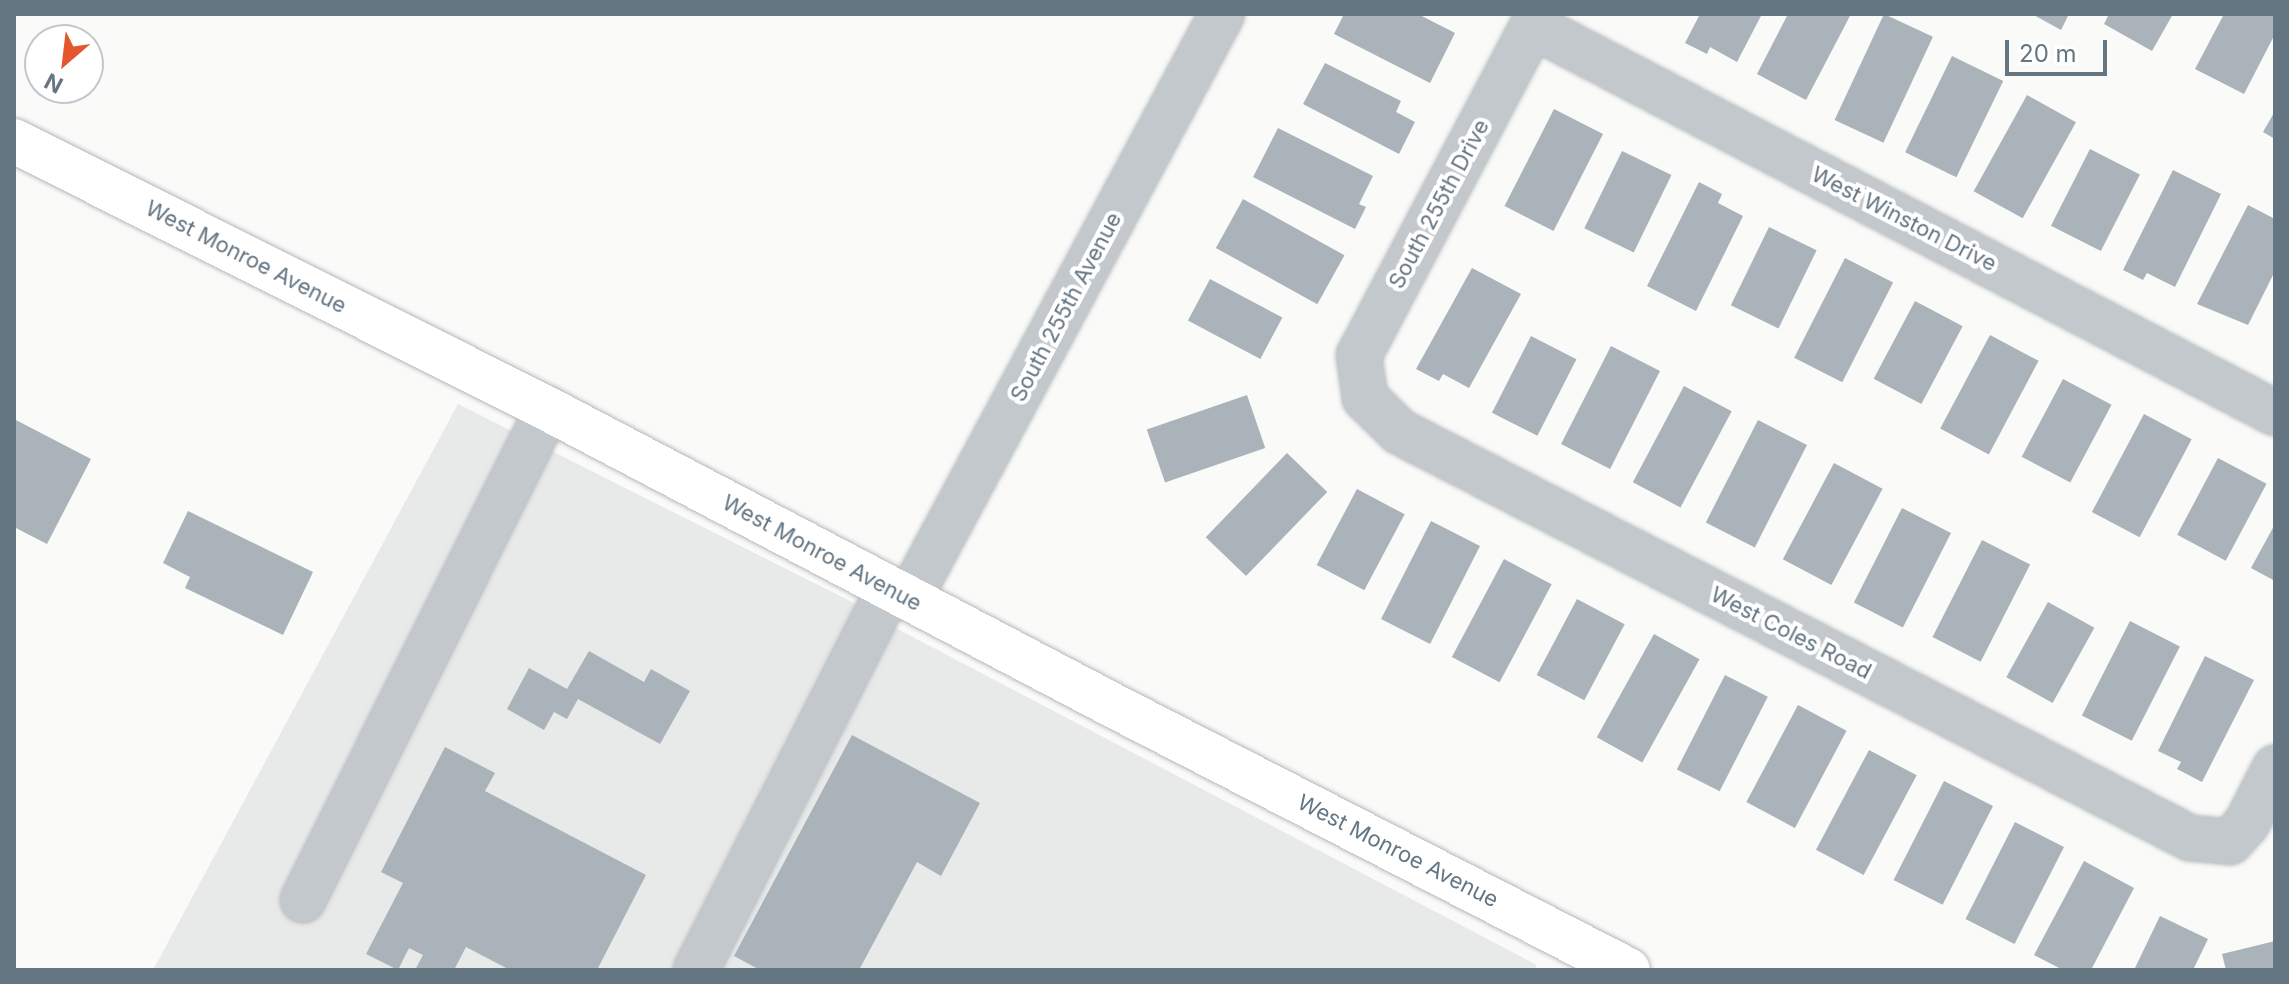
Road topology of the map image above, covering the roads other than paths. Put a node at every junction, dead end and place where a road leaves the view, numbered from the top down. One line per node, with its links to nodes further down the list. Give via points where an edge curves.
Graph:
1 (1222, 14): 7 (street, South 255th Avenue)
2 (1536, 20): 4 (street, South 255th Drive, via 1359,355); 6 (street, West Winston Drive)
3 (14, 141): 5 (main road, West Monroe Avenue)
4 (1365, 398): 8 (street, West Coles Road, via 1400,432 2190,838 2230,842 2247,823)
5 (548, 409): 7 (main road, West Monroe Avenue); 9 (street)
6 (2275, 413)
7 (900, 594): 10 (street, South 255th Avenue); 11 (main road, West Monroe Avenue)
8 (2275, 768)
9 (303, 900)
10 (696, 970)
11 (1628, 970)

